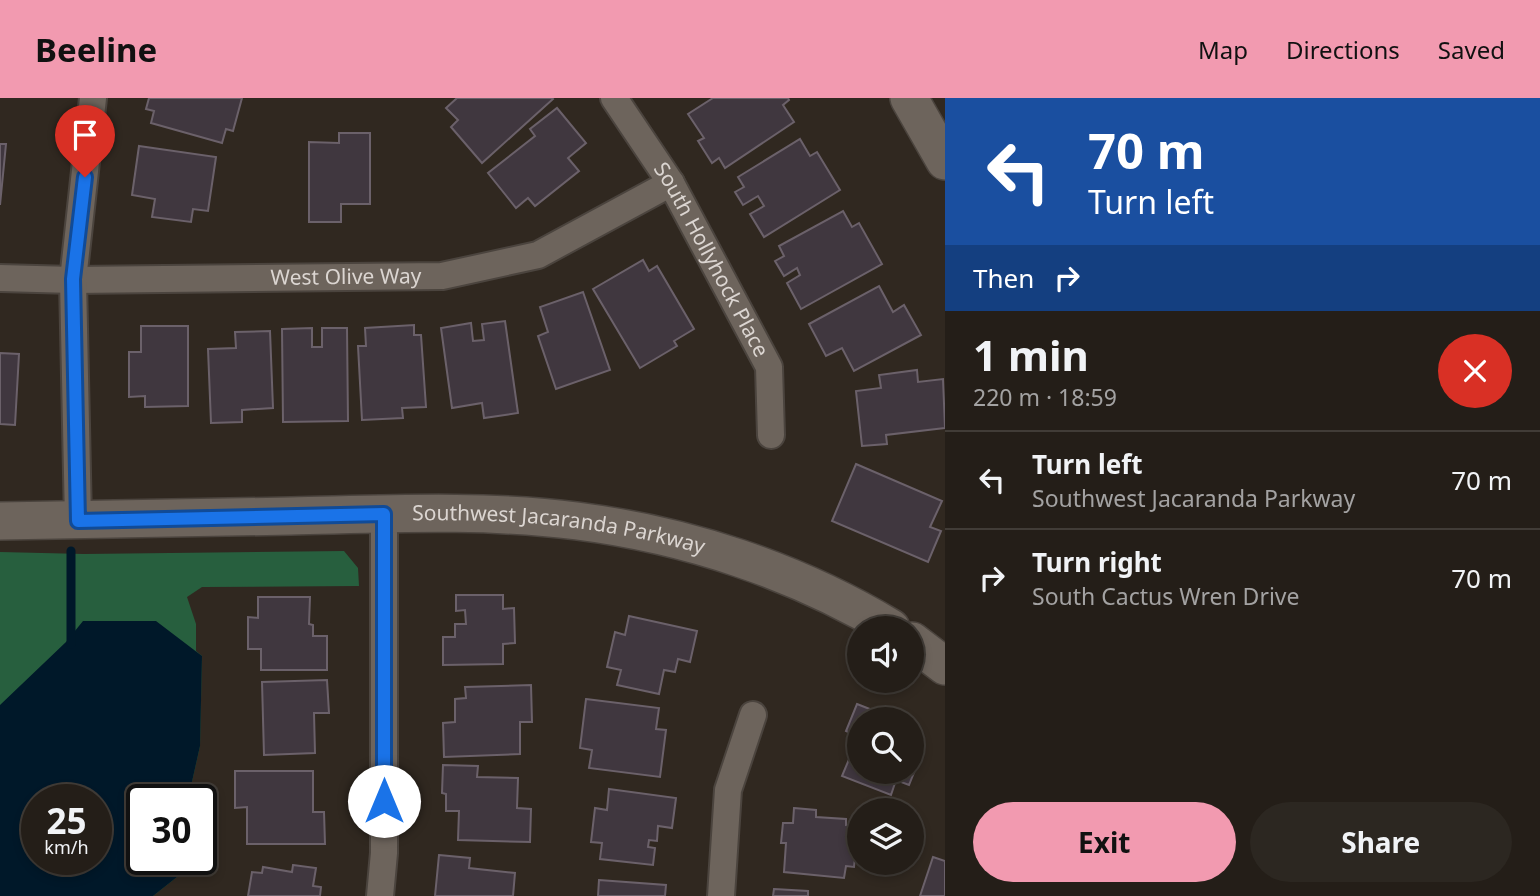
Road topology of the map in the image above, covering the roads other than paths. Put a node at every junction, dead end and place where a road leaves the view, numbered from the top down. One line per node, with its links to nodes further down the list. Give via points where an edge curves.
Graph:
1 (93, 98): 7 (street)
2 (614, 98): 5 (street, South Hollyhock Place)
3 (909, 98): 4 (street)
4 (945, 160)
5 (671, 183): 7 (street, West Olive Way, via 538,255 442,276); 8 (street, South Hollyhock Place, via 769,367)
6 (0, 278): 7 (street, West Olive Way)
7 (73, 279): 11 (street)
8 (771, 435)
9 (384, 514): 11 (street, Southwest Jacaranda Parkway); 12 (street, Southwest Jacaranda Parkway, via 517,517 635,530 755,564); 16 (street, via 384,853)
10 (0, 521): 11 (street, Southwest Jacaranda Parkway)
11 (78, 521)
12 (868, 616)
13 (924, 650): 14 (street)
14 (945, 666)
15 (753, 715): 17 (street, via 728,790)
16 (380, 896)
17 (721, 896)

